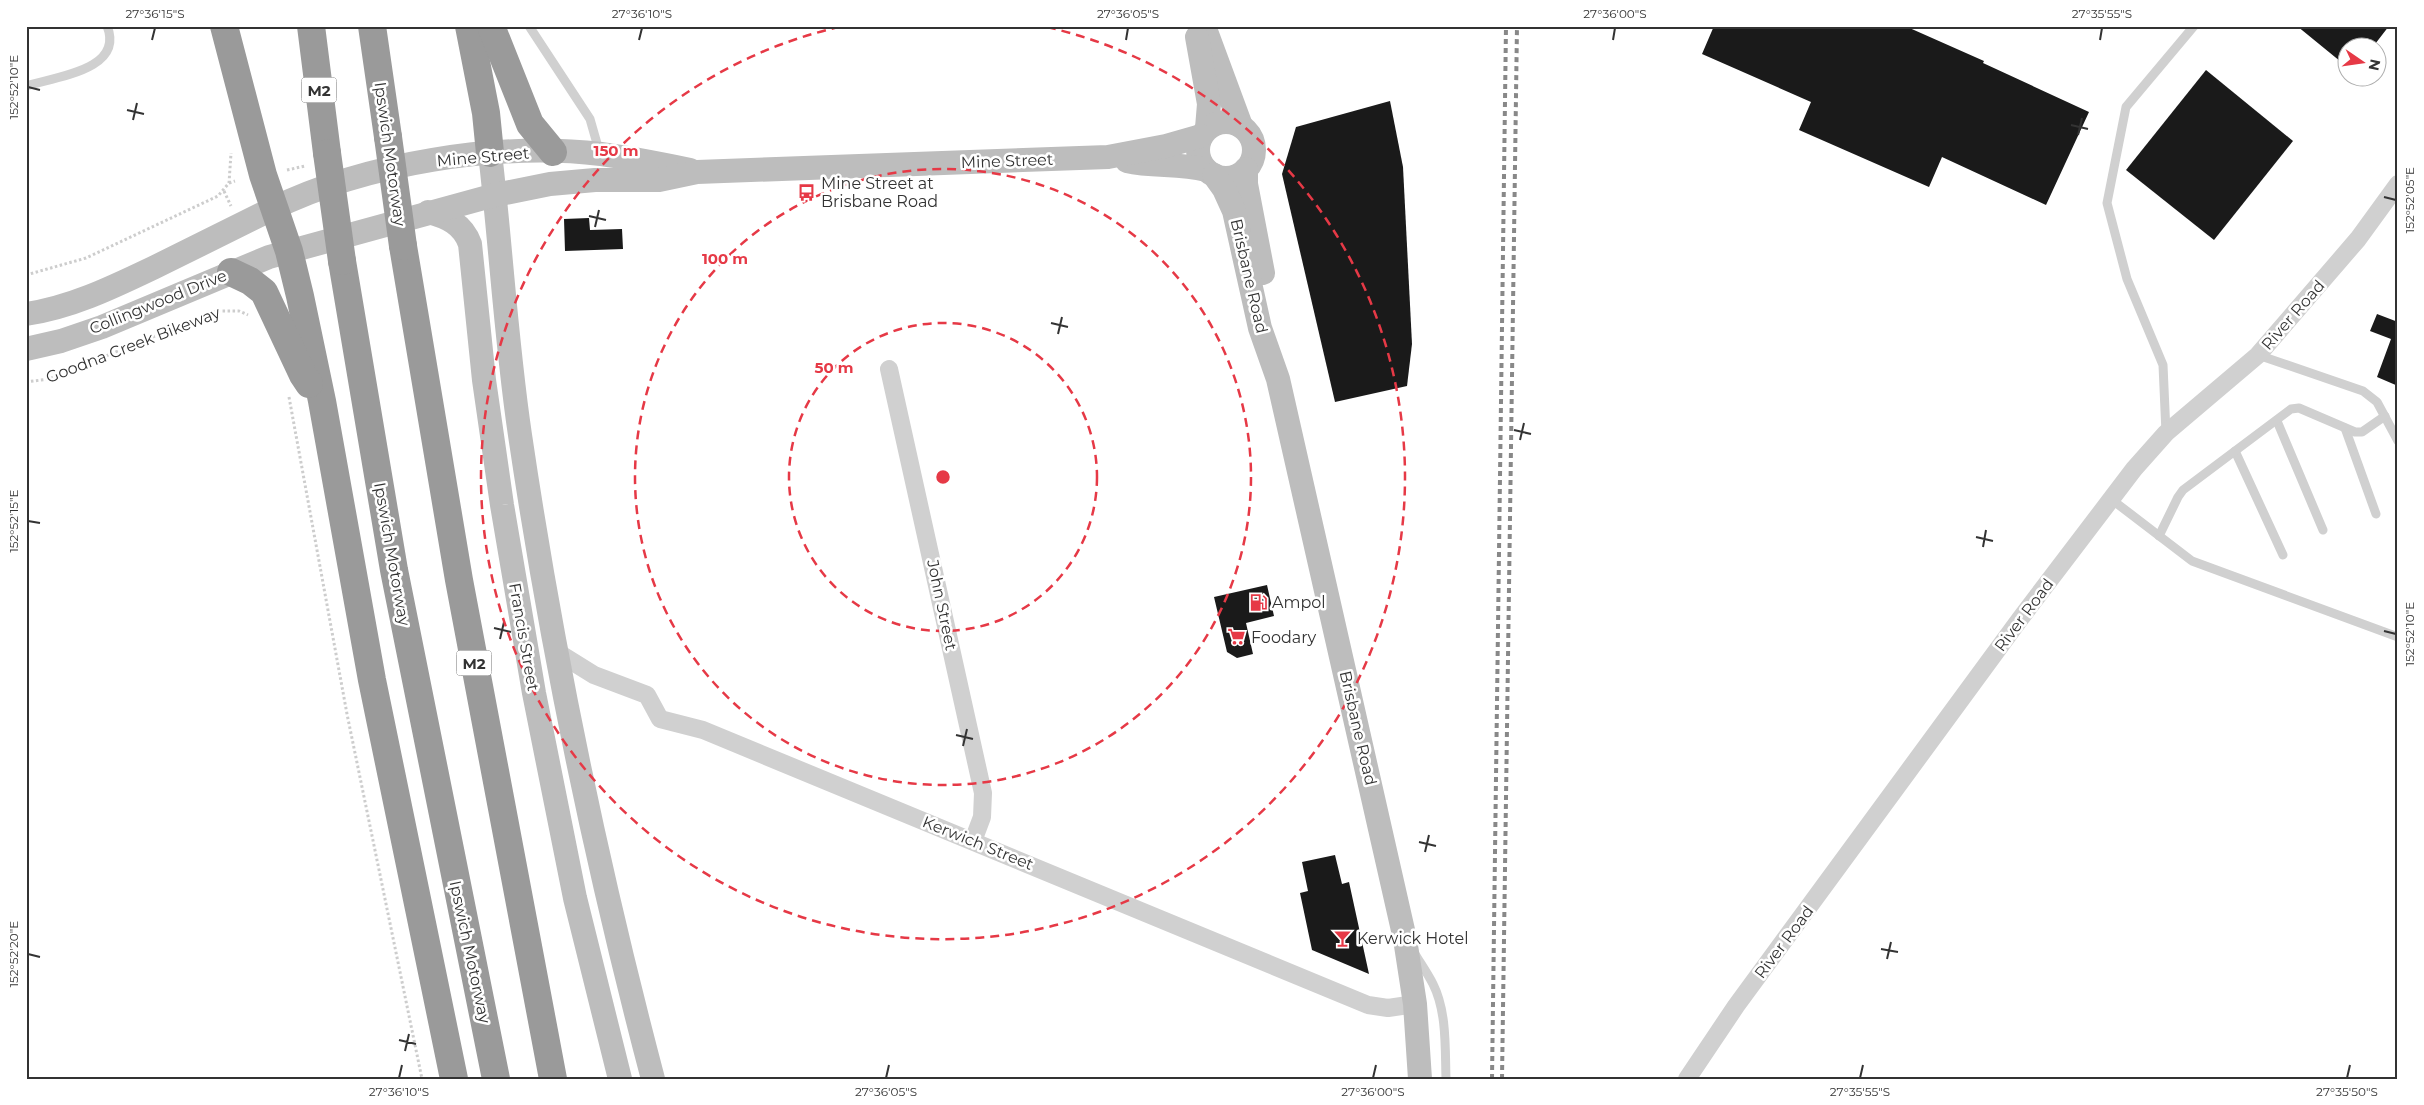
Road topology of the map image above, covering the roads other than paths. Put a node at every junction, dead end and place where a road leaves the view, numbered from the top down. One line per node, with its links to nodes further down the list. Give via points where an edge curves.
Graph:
1 (107, 26): 11 (lane, via 110,47 99,62 89,68)
2 (224, 26): 23 (highway, via 263,175)
3 (311, 26): 50 (highway, Ipswich Motorway / M2, bridge, via 342,261 398,589)
4 (372, 26): 51 (highway, Ipswich Motorway / M2, bridge, via 403,246 460,590)
5 (469, 26): 15 (highway, via 486,113)
6 (491, 26): 14 (highway, via 530,124)
7 (529, 26): 16 (lane, via 590,119)
8 (1195, 26): 13 (main road, via 1210,114)
9 (1204, 26): 12 (main road)
10 (2194, 26): 36 (lane, via 2126,106 2107,203 2127,279 2163,365)
11 (26, 86)
12 (1241, 126): 13 (main road, via 1223,121); 18 (main road, via 1253,142 1252,161)
13 (1204, 132): 17 (main road, Mine Street, via 1166,146); 20 (main road, via 1198,156)
14 (553, 152): 15 (main road, Mine Street); 16 (main road, Mine Street)
15 (490, 153): 22 (main road, Francis Street); 23 (main road, Mine Street, via 386,170 344,181)
16 (600, 154): 19 (main road, Mine Street)
17 (1108, 157): 19 (main road, Mine Street); 20 (main road, Mine Street, via 1140,164 1189,166)
18 (1246, 169): 20 (main road, via 1235,177 1224,178); 31 (main road, Brisbane Road)
19 (697, 172): 22 (main road, Mine Street, via 659,180 550,184)
20 (1210, 173): 31 (main road, Brisbane Road, via 1224,189 1234,211 1260,328)
21 (2398, 184): 29 (street, River Road, via 2358,239)
22 (495, 195): 24 (main road, Mine Street); 45 (main road, Francis Street, via 520,435)
23 (275, 208): 25 (highway); 27 (main road, Collingwood Drive, via 96,295)
24 (428, 212): 25 (main road, Mine Street); 52 (main road, Francis Street, via 457,225 465,232 470,244 484,380 534,693 575,898)
25 (289, 251): 26 (main road, Collingwood Drive); 32 (highway)
26 (231, 272): 28 (main road, Collingwood Drive, via 102,327); 32 (highway, via 264,292 303,376)
27 (26, 314)
28 (26, 349)
29 (2258, 355): 33 (lane, via 2363,391 2377,402); 36 (street, River Road)
30 (889, 369): 46 (street, John Street, via 983,793 982,816)
31 (1278, 379): 47 (main road, Brisbane Road)
32 (322, 401): 49 (highway, via 372,680)
33 (2386, 416): 35 (lane, via 2362,432); 37 (lane)
34 (2277, 421): 35 (lane, via 2291,409 2299,408); 38 (lane); 41 (lane)
35 (2345, 428): 40 (lane)
36 (2166, 433): 39 (street, River Road)
37 (2398, 441)
38 (2235, 452): 42 (lane, via 2183,490); 43 (lane)
39 (2112, 499): 42 (lane); 56 (street, River Road, via 1742,998)
40 (2376, 514)
41 (2323, 530)
42 (2159, 536): 44 (lane, via 2192,561)
43 (2283, 555)
44 (2398, 637)
45 (557, 652): 46 (street, Kerwich Street, via 594,675 647,695 660,719 703,730); 53 (main road, Francis Street, via 600,861)
46 (973, 841): 48 (street, Kerwich Street, via 1368,1005 1388,1008)
47 (1405, 939): 48 (main road, Brisbane Road); 55 (lane, via 1439,1000)
48 (1414, 1004): 54 (main road, Brisbane Road)
49 (454, 1079)
50 (496, 1079)
51 (553, 1079)
52 (620, 1079)
53 (653, 1079)
54 (1420, 1079)
55 (1446, 1079)
56 (1687, 1079)

